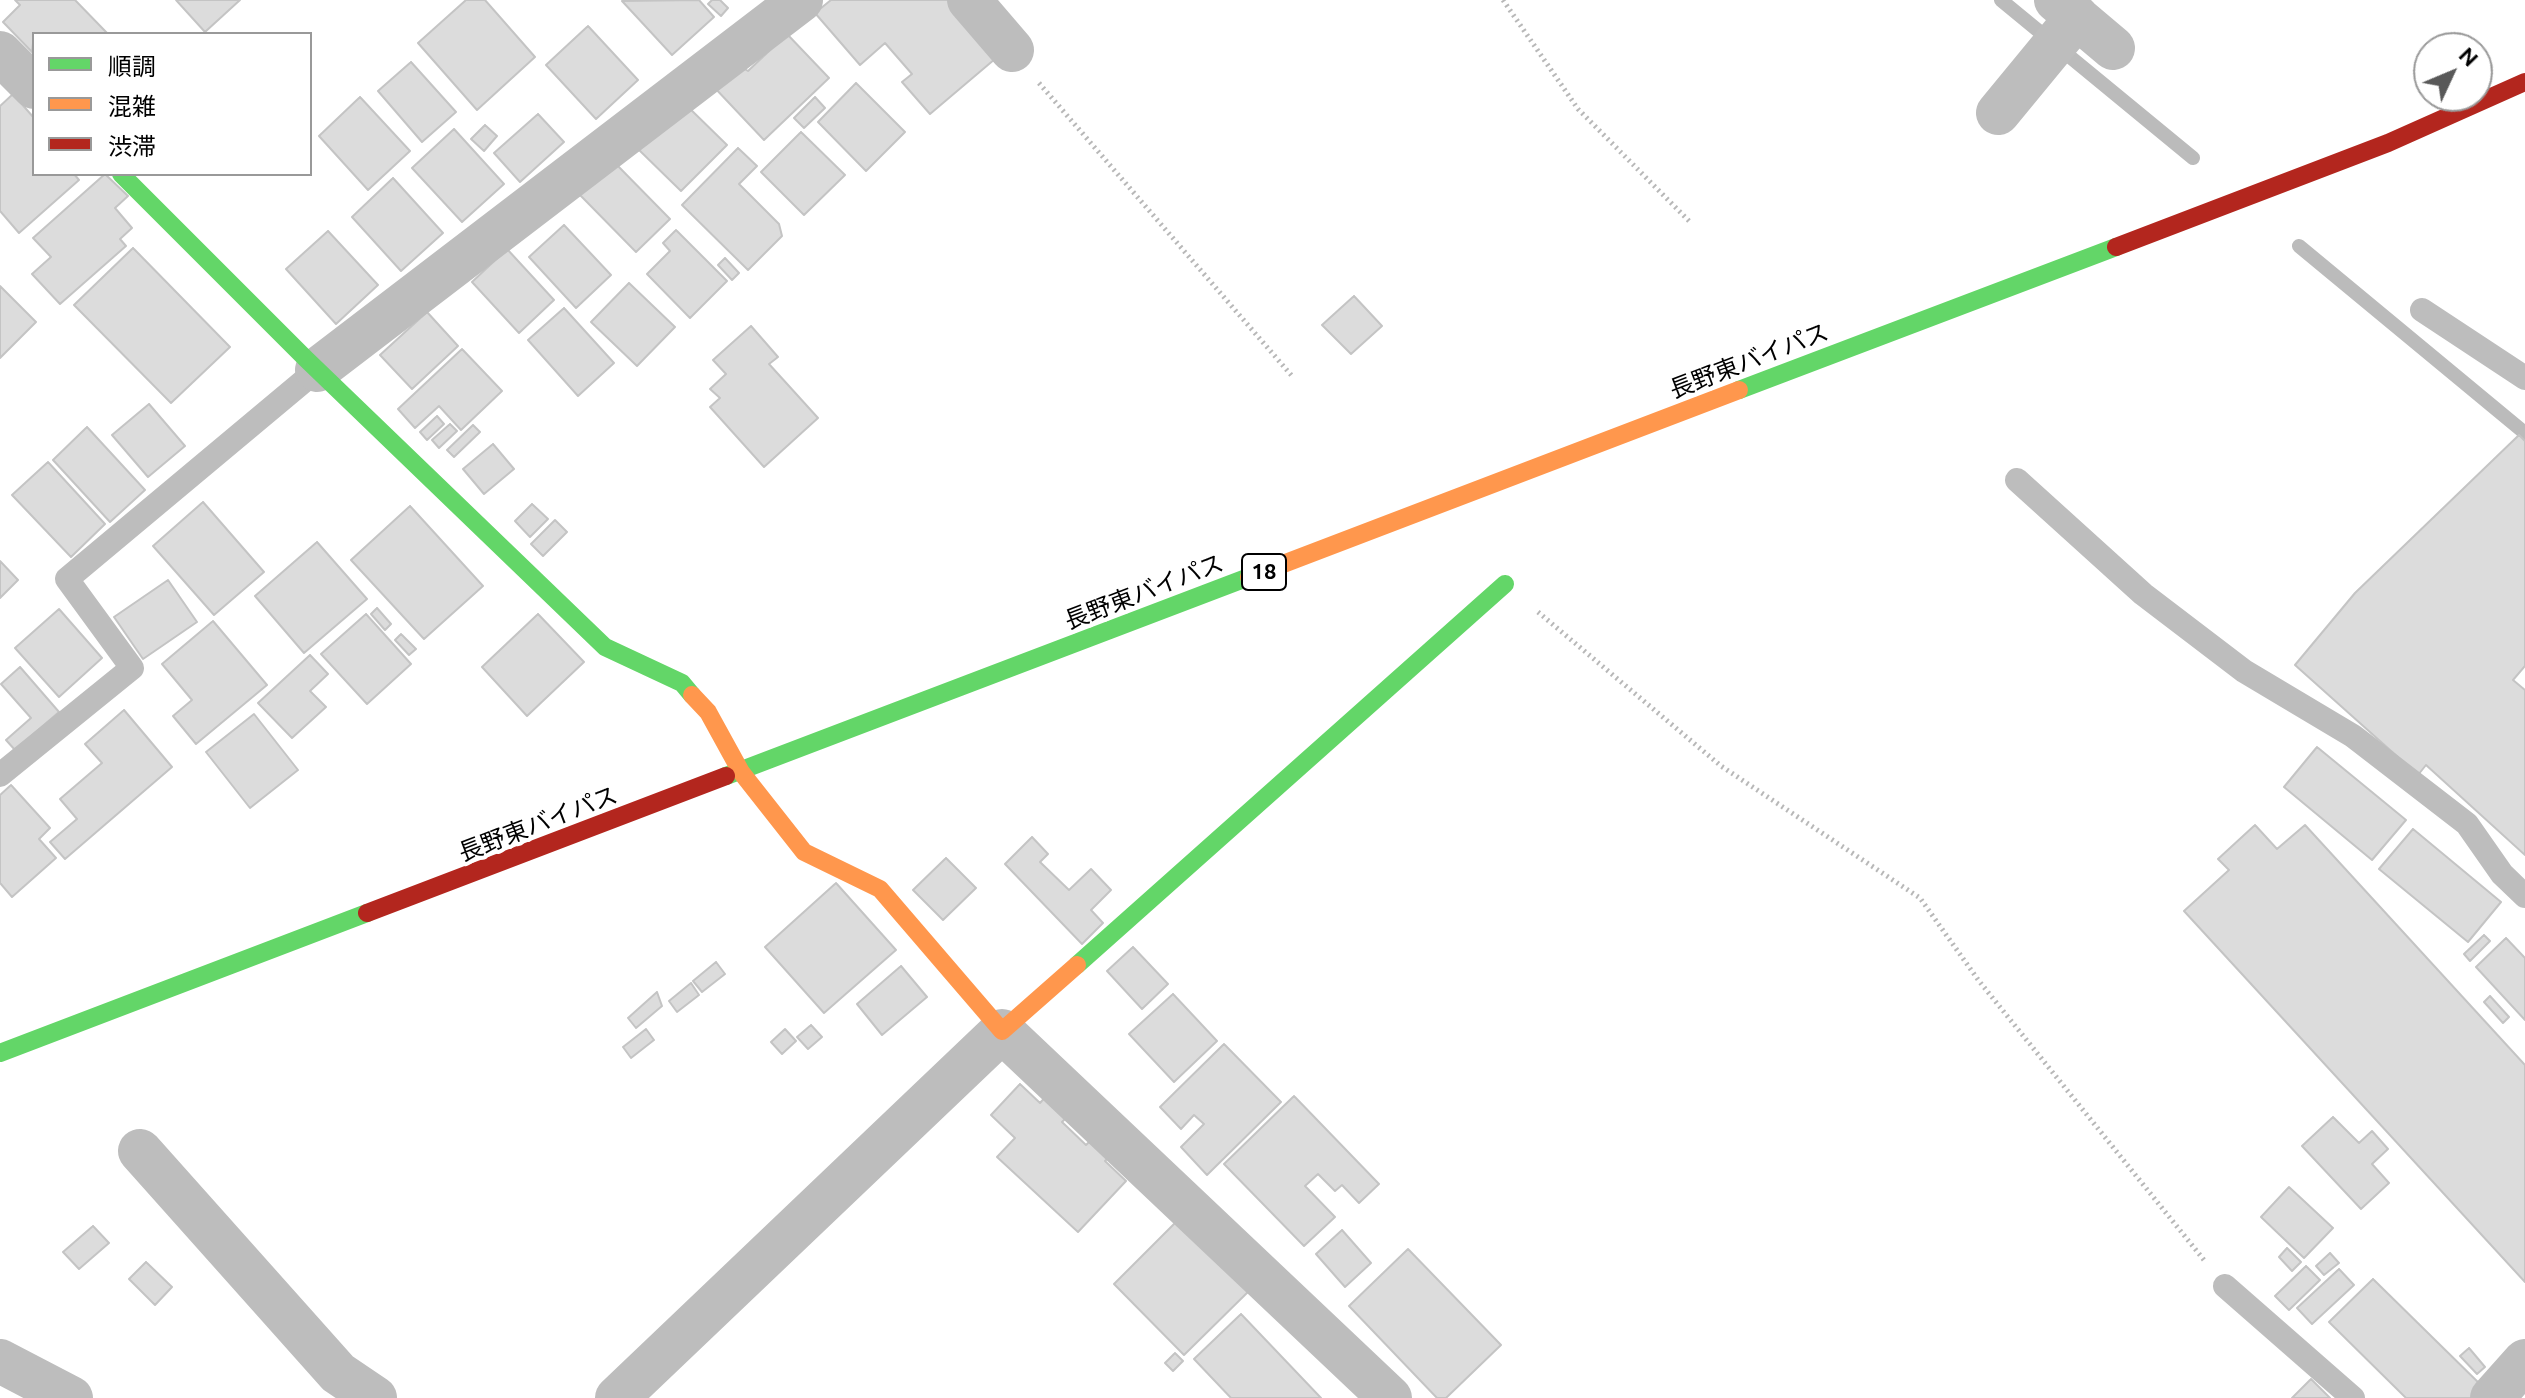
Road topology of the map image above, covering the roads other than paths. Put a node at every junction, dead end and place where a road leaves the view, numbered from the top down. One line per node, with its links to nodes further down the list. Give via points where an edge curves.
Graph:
1 (801, 0): 12 (street)
2 (969, 0): 5 (street)
3 (2066, 9): 4 (street); 9 (street, via 2040,62)
4 (2113, 48)
5 (1012, 50)
6 (0, 53): 8 (street)
7 (2525, 82): 16 (main road, 長野東バイパス / 18, via 2388,143)
8 (32, 85)
9 (1998, 113)
10 (123, 176): 12 (main road)
11 (2422, 310): 13 (lane)
12 (317, 370): 16 (main road, via 605,647 682,683 708,712); 17 (lane, via 67,579 132,668)
13 (2525, 378)
14 (2017, 480): 18 (lane, via 2143,594 2244,671 2353,736 2467,824 2502,874)
15 (1505, 584): 19 (main road)
16 (741, 772): 19 (main road, via 804,852 880,889); 20 (main road, 長野東バイパス / 18)
17 (0, 775)
18 (2525, 896)
19 (1002, 1031): 27 (street); 28 (street)
20 (0, 1053)
21 (140, 1151): 26 (street, via 338,1373)
22 (2225, 1286): 29 (lane)
23 (0, 1361): 25 (street)
24 (2525, 1361): 30 (street)
25 (71, 1398)
26 (375, 1398)
27 (617, 1398)
28 (1390, 1398)
29 (2353, 1398)
30 (2492, 1398)

